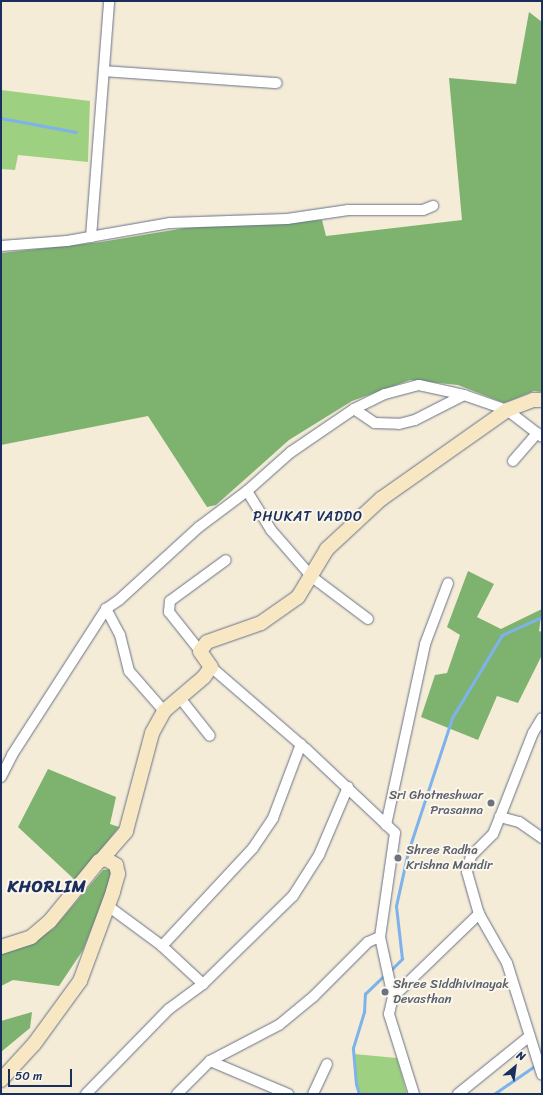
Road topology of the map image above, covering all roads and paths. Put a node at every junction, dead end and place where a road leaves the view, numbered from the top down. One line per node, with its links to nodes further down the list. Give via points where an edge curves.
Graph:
1 (109, 1): 2 (street)
2 (104, 71): 3 (street); 5 (street)
3 (277, 83)
4 (433, 206): 5 (street, via 423,210 348,210 287,219 170,223)
5 (91, 237): 6 (street)
6 (1, 246)
7 (464, 395): 9 (street, via 419,385 385,394); 9 (street, via 415,420 399,424 375,423); 10 (street)
8 (542, 400): 10 (street, via 533,400)
9 (354, 408): 13 (street, via 291,452)
10 (507, 410): 11 (street); 15 (street, via 381,500 327,549)
11 (539, 435): 12 (street)
12 (513, 461)
13 (247, 491): 15 (street, via 271,530); 17 (street, via 199,527)
14 (226, 560): 19 (street, via 170,601 169,612)
15 (312, 577): 18 (street); 19 (street, via 298,598 261,623 207,642)
16 (448, 583): 29 (street, via 425,644)
17 (106, 609): 22 (street, via 120,635 129,671); 26 (street, via 12,755)
18 (368, 619)
19 (200, 651): 20 (street)
20 (211, 667): 21 (street, via 204,677); 25 (street)
21 (180, 698): 22 (street); 24 (street)
22 (164, 711): 31 (street, via 152,733 126,831)
23 (542, 718): 28 (street, via 533,733)
24 (210, 736)
25 (301, 744): 27 (street); 35 (street, via 273,818 253,848)
26 (1, 777)
27 (348, 787): 29 (street); 37 (street, via 319,855 293,896)
28 (500, 817): 30 (street, via 519,822); 33 (street, via 493,834 471,856 468,872)
29 (386, 825): 34 (street, via 395,834)
30 (542, 838)
31 (102, 859): 32 (street, via 113,862 118,874); 36 (street, via 50,921 30,936)
32 (108, 906): 35 (street); 44 (street, via 80,981 34,1044)
33 (479, 914): 38 (street); 39 (street, via 507,962)
34 (380, 937): 38 (street); 41 (street, via 368,942 314,996 278,1025)
35 (162, 946): 37 (street)
36 (1, 947)
37 (203, 984): 45 (street, via 169,1010)
38 (393, 997): 49 (street, via 389,1014)
39 (530, 1036): 40 (street); 50 (street)
40 (538, 1048): 43 (street)
41 (210, 1061): 46 (street); 47 (street)
42 (327, 1064): 48 (street)
43 (542, 1075)
44 (1, 1080)
45 (86, 1094)
46 (177, 1094)
47 (288, 1094)
48 (313, 1094)
49 (414, 1094)
50 (458, 1094)

